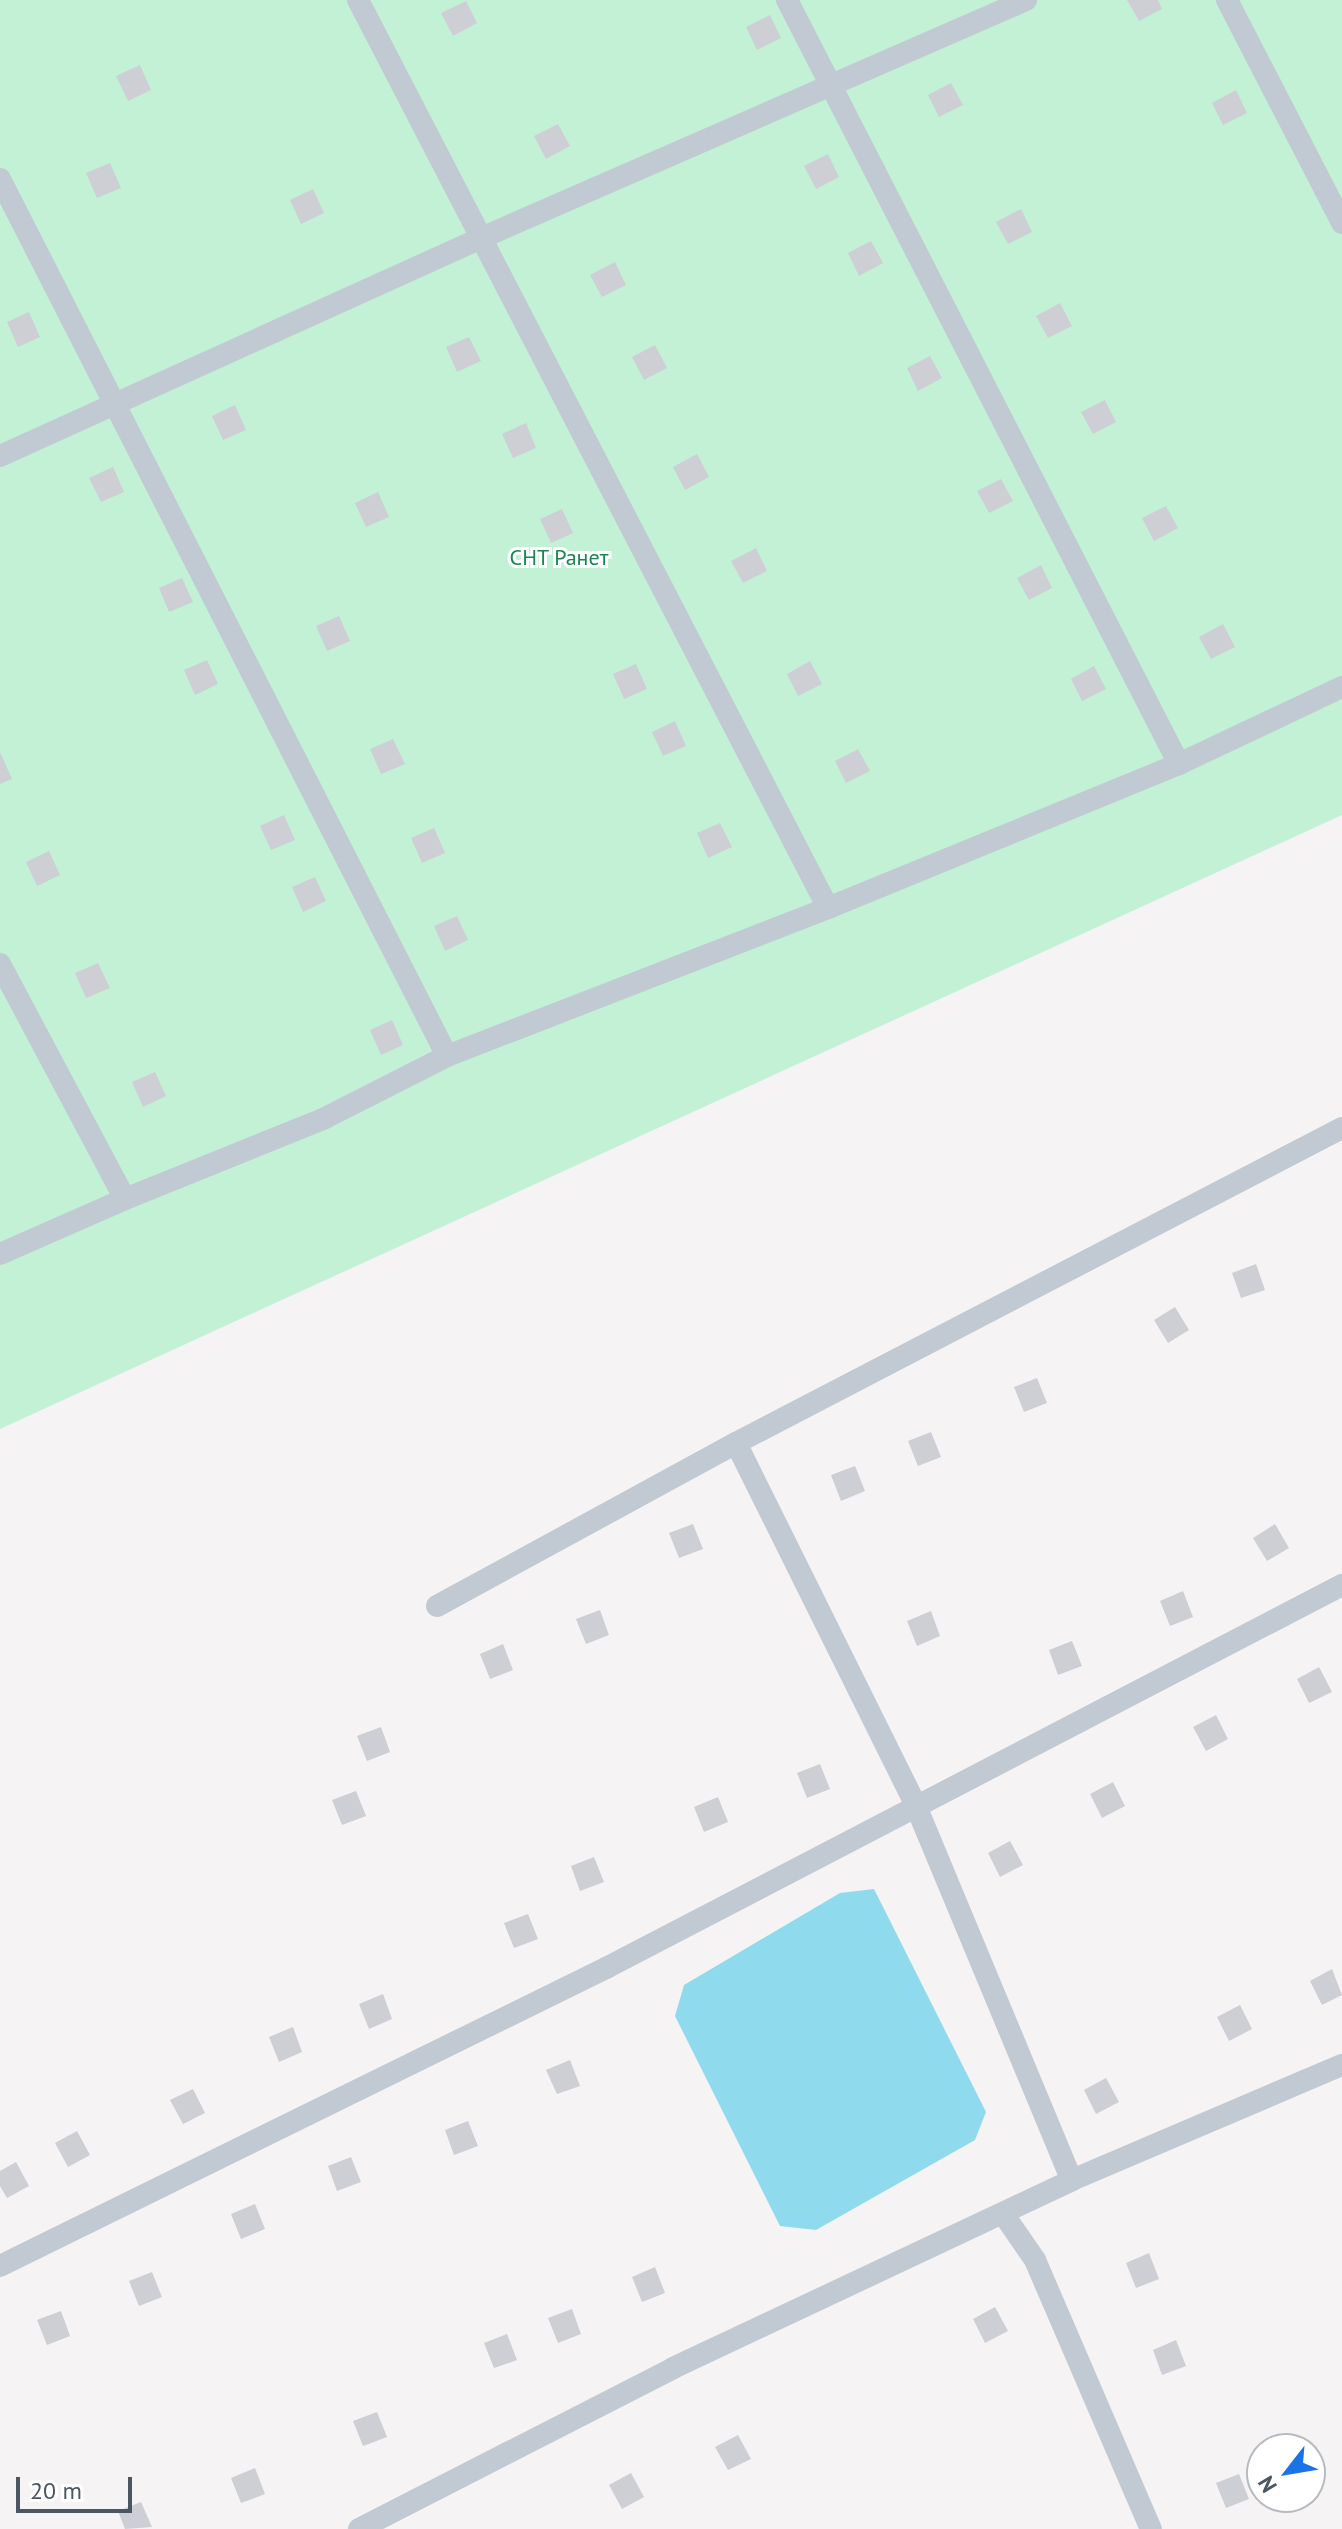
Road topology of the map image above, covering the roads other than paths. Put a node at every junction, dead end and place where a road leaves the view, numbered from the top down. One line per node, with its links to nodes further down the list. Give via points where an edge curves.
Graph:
1 (358, 0): 8 (lane)
2 (787, 0): 5 (lane)
3 (1026, 0): 5 (lane)
4 (1227, 0): 7 (lane)
5 (831, 86): 8 (lane); 12 (lane)
6 (0, 179): 9 (lane)
7 (1342, 223)
8 (479, 239): 9 (lane); 13 (lane)
9 (115, 404): 10 (lane); 15 (lane)
10 (0, 456)
11 (1342, 687): 12 (lane)
12 (1179, 764): 13 (lane)
13 (828, 908): 15 (lane)
14 (0, 964): 17 (lane)
15 (447, 1056): 17 (lane, via 323,1119)
16 (1342, 1128): 19 (lane)
17 (125, 1199): 18 (lane)
18 (0, 1254)
19 (736, 1443): 21 (lane); 22 (lane)
20 (1342, 1585): 22 (lane)
21 (437, 1606)
22 (916, 1806): 24 (lane); 26 (lane, via 606,1968)
23 (1342, 2065): 24 (lane)
24 (1072, 2180): 25 (lane)
25 (1004, 2215): 27 (lane, via 673,2368); 28 (lane, via 1035,2260)
26 (0, 2266)
27 (359, 2529)
28 (1151, 2529)

